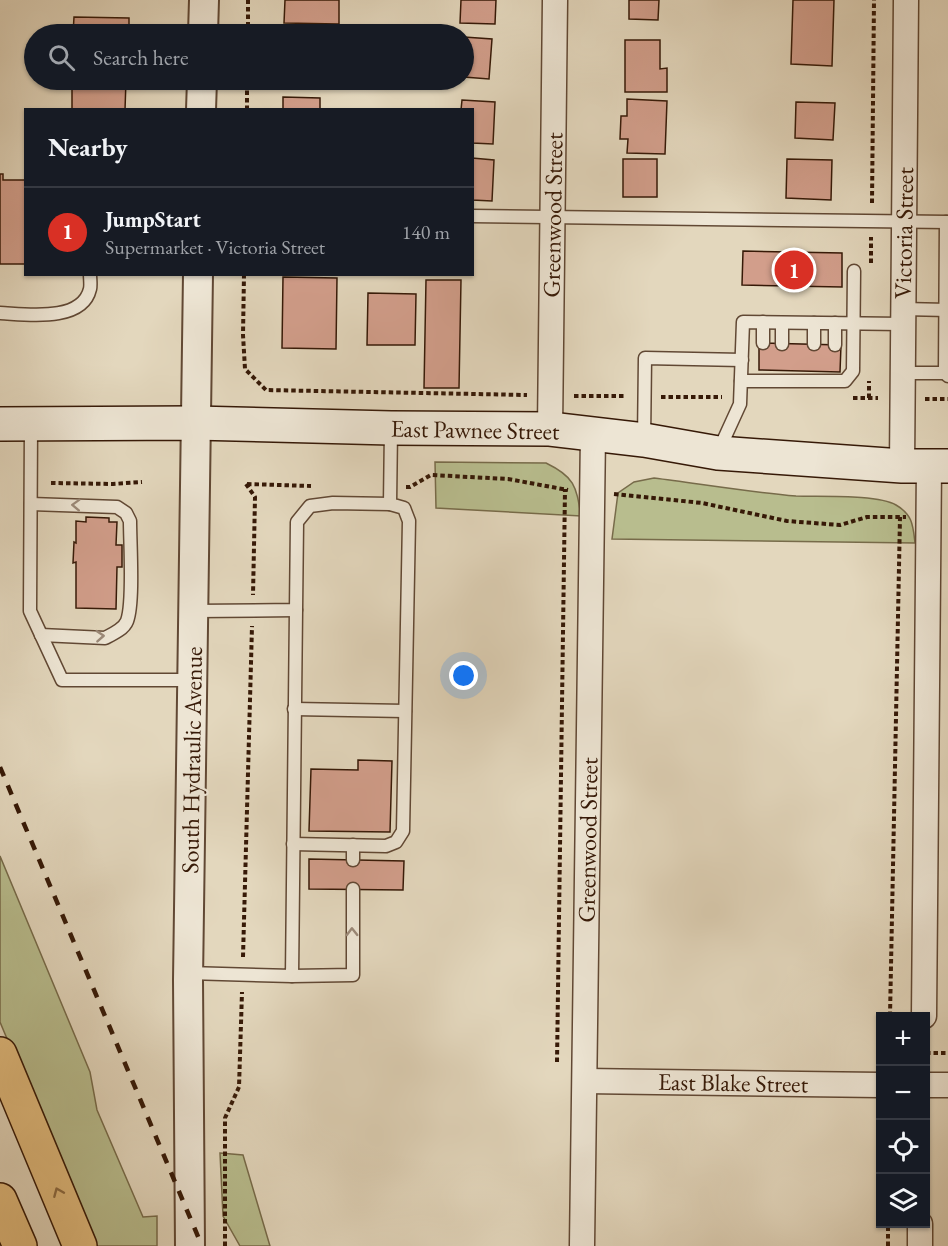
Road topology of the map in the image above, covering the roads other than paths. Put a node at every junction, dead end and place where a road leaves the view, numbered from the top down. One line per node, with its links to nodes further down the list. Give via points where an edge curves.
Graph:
1 (204, 0): 4 (street)
2 (555, 0): 8 (street, Greenwood Street)
3 (906, 0): 9 (street, Victoria Street)
4 (203, 24)
5 (202, 90): 6 (street)
6 (201, 108)
7 (474, 216): 8 (lane)
8 (553, 216): 9 (lane); 33 (street, Greenwood Street)
9 (904, 222): 10 (lane); 16 (street, Victoria Street)
10 (947, 222): 14 (lane)
11 (854, 271): 21 (lane)
12 (90, 276): 15 (lane, via 90,290 74,309 57,314)
13 (198, 276): 30 (street, South Hydraulic Avenue)
14 (946, 310): 16 (lane); 28 (lane)
15 (0, 313)
16 (903, 317): 21 (lane); 27 (street, Victoria Street)
17 (763, 322): 18 (lane); 22 (lane); 26 (lane, via 743,322)
18 (782, 323): 19 (lane); 23 (lane)
19 (814, 323): 20 (lane); 24 (lane)
20 (835, 323): 21 (lane); 25 (lane)
21 (853, 323): 29 (lane, via 853,371 845,381 835,376 764,375)
22 (763, 343)
23 (782, 344)
24 (814, 344)
25 (835, 345)
26 (742, 360): 29 (lane); 35 (lane, via 645,358)
27 (904, 374): 28 (lane); 37 (street, Victoria Street, via 903,399)
28 (946, 374)
29 (741, 381): 36 (lane, via 740,404)
30 (195, 423): 31 (main road, East Pawnee Street); 32 (main road, East Pawnee Street); 41 (street, South Hydraulic Avenue)
31 (16, 424): 38 (lane)
32 (391, 428): 33 (main road, East Pawnee Street); 39 (lane)
33 (550, 429): 34 (main road, East Pawnee Street)
34 (593, 434): 35 (main road, East Pawnee Street); 54 (street, Greenwood Street)
35 (644, 440): 36 (main road, East Pawnee Street)
36 (718, 453): 37 (main road, East Pawnee Street)
37 (926, 466): 52 (street, Victoria Street)
38 (31, 504): 42 (lane, via 30,611); 42 (lane, one-way to 38, via 105,638 127,623 130,521 117,507)
39 (390, 504): 40 (lane, via 310,506 297,522); 45 (lane, via 404,508 409,521)
40 (296, 610): 41 (lane); 44 (lane)
41 (194, 611): 43 (street, South Hydraulic Avenue)
42 (41, 635): 43 (lane, via 62,680)
43 (193, 680): 50 (street, South Hydraulic Avenue)
44 (294, 709): 45 (lane); 46 (lane)
45 (405, 711): 47 (lane, via 403,831 396,842 386,846)
46 (293, 844): 47 (lane); 51 (lane)
47 (353, 845): 48 (lane)
48 (352, 860)
49 (353, 889): 51 (lane, one-way to 49, via 353,975)
50 (188, 973): 51 (lane); 62 (street, South Hydraulic Avenue)
51 (292, 976)
52 (924, 1012)
53 (0, 1054): 61 (main road, one-way to 53)
54 (585, 1082): 55 (street, East Blake Street); 63 (street, Greenwood Street)
55 (876, 1085)
56 (930, 1085): 57 (street)
57 (948, 1085)
58 (2, 1211): 60 (main road)
59 (920, 1228): 64 (street)
60 (20, 1246)
61 (80, 1246)
62 (190, 1246)
63 (582, 1246)
64 (920, 1246)

